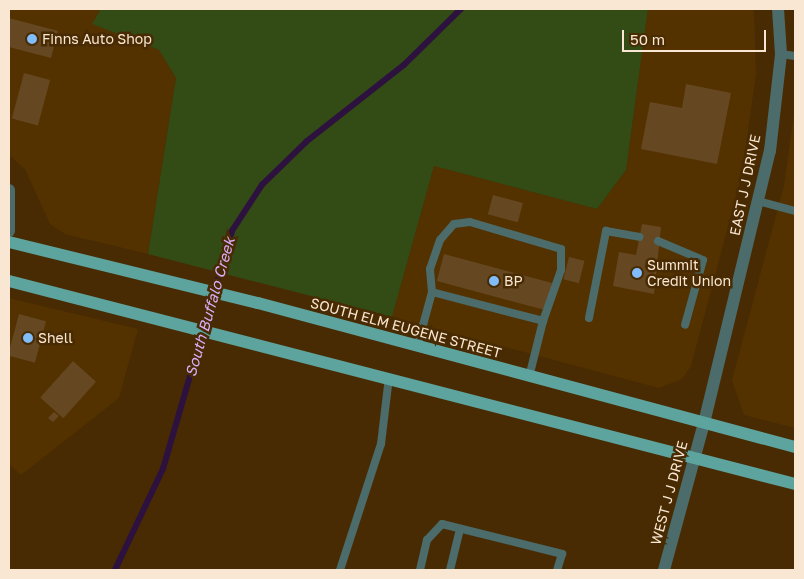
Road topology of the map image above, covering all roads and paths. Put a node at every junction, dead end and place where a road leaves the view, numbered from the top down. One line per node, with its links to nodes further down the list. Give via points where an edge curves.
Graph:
1 (778, 9): 2 (street, EAST J J DRIVE)
2 (780, 54): 3 (lane); 5 (street, EAST J J DRIVE, via 770,151)
3 (795, 56)
4 (9, 190): 7 (street)
5 (758, 201): 6 (lane); 19 (street, EAST J J DRIVE)
6 (795, 211)
7 (9, 231)
8 (639, 237): 13 (lane, via 606,231)
9 (658, 241): 15 (lane, via 703,260)
10 (9, 242): 16 (main road, SOUTH ELM EUGENE STREET, via 154,276)
11 (9, 280): 17 (main road)
12 (432, 292): 14 (lane); 14 (lane, via 430,269 440,240 454,224 470,222 561,249 561,270); 16 (lane)
13 (589, 318)
14 (543, 320): 18 (lane)
15 (685, 324)
16 (417, 347): 18 (main road, SOUTH ELM EUGENE STREET)
17 (389, 375): 21 (main road); 24 (lane, via 381,444)
18 (529, 377): 19 (main road, SOUTH ELM EUGENE STREET)
19 (704, 423): 20 (main road, SOUTH ELM EUGENE STREET); 21 (street, WEST J J DRIVE)
20 (795, 447)
21 (694, 458): 22 (main road); 28 (street, WEST J J DRIVE)
22 (795, 484)
23 (460, 529): 25 (lane, via 442,524 427,540); 26 (lane); 27 (lane, via 562,554)
24 (340, 570)
25 (420, 570)
26 (450, 570)
27 (557, 570)
28 (664, 570)

